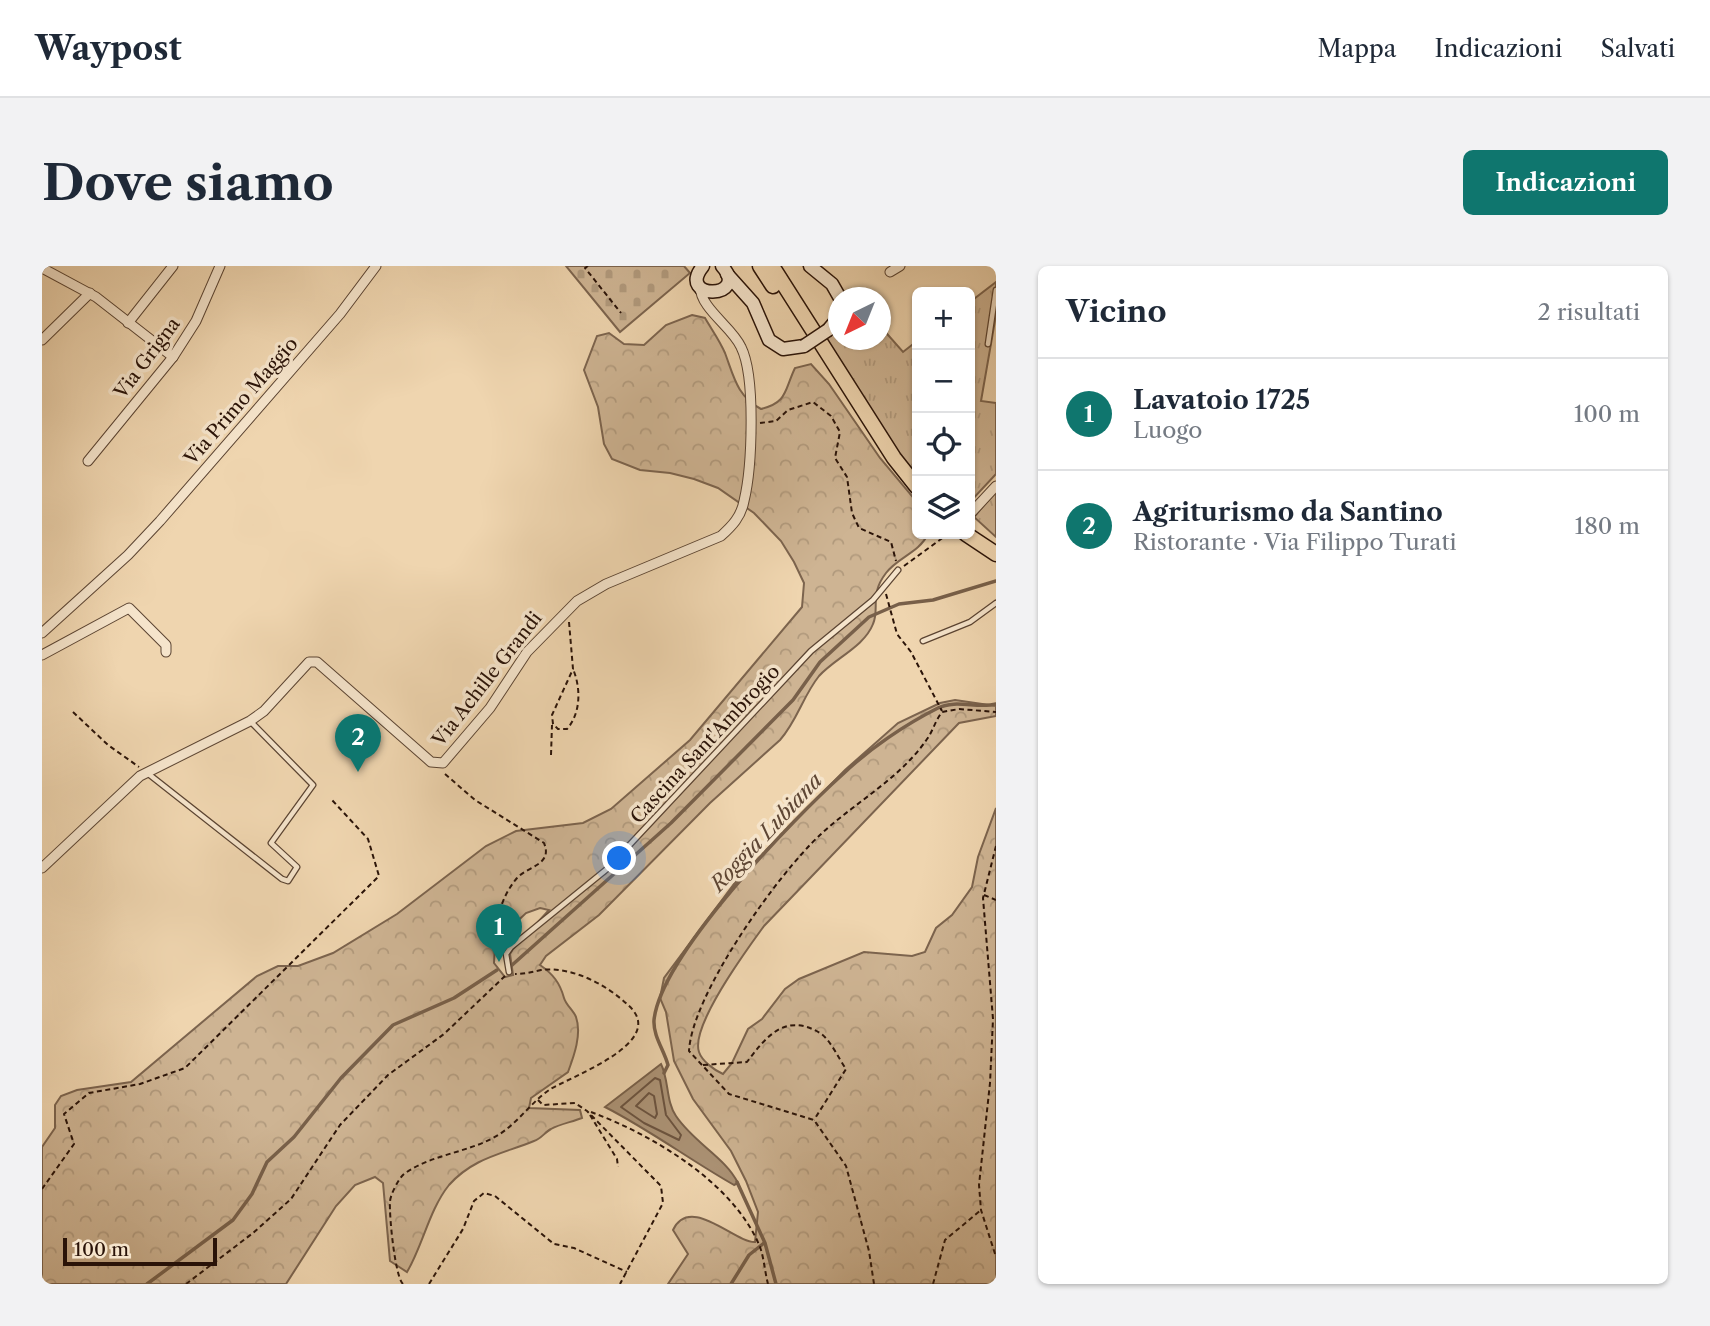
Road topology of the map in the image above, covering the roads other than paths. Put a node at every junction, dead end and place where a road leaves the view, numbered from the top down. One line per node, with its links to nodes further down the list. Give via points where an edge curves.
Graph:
1 (173, 266): 19 (street)
2 (220, 266): 24 (street, Via Grigna, via 196,321)
3 (376, 266): 33 (street, Via Primo Maggio, via 340,314 128,555)
4 (703, 266): 13 (street, via 698,274)
5 (760, 266): 20 (main road, via 790,310)
6 (772, 266): 17 (main road)
7 (781, 266): 17 (main road, via 791,283)
8 (810, 266): 14 (street)
9 (900, 266): 11 (street)
10 (42, 268): 16 (street)
11 (890, 272)
12 (726, 277): 13 (street, via 707,292); 18 (street, via 714,302); 21 (street, bridge, via 754,303 773,343 789,350)
13 (700, 287): 18 (street, Via Achille Grandi, via 702,297)
14 (834, 287)
15 (996, 290): 23 (lane)
16 (90, 293): 19 (street); 22 (street)
17 (793, 299): 20 (main road)
18 (718, 315): 37 (street, Via Achille Grandi, via 736,337 747,363 750,416 744,502 730,529 712,542 598,588 569,607 527,652 490,708 440,764 313,661)
19 (128, 323): 24 (street)
20 (809, 325): 26 (main road)
21 (828, 330)
22 (42, 340)
23 (988, 344)
24 (173, 357): 25 (street, Via Grigna)
25 (88, 461)
26 (912, 480)
27 (996, 486): 28 (street)
28 (975, 509)
29 (973, 539): 30 (main road)
30 (996, 554)
31 (898, 570): 40 (lane, Cascina Sant'Ambrogio, via 873,600 811,651 607,869 506,954)
32 (996, 603): 34 (lane, via 970,622)
33 (42, 633)
34 (923, 641)
35 (166, 652): 36 (street, via 166,645 129,608)
36 (42, 655)
37 (250, 721): 38 (street); 38 (lane, via 313,785 271,844 297,867 288,881)
38 (146, 772): 39 (street)
39 (42, 868)
40 (509, 972)

